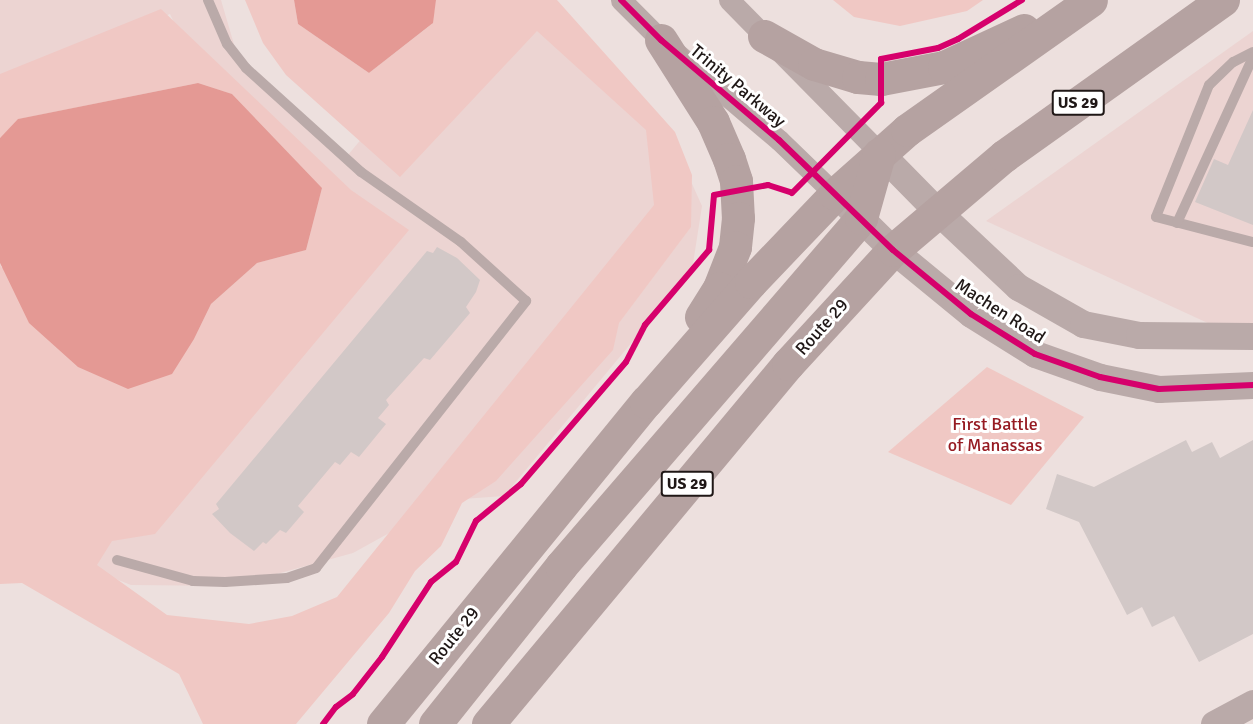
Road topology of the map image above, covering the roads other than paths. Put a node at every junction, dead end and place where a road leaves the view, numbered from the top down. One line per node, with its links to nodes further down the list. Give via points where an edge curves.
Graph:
1 (208, 0): 20 (lane, via 227,44 246,68 361,172 461,242 526,301 316,568 287,578 193,581)
2 (621, 0): 8 (street, Trinity Parkway)
3 (729, 0): 7 (street)
4 (1084, 0): 7 (main road, via 944,68 881,79 858,77 814,64)
5 (1091, 0): 10 (main road, Route 29, via 951,97)
6 (1223, 0): 12 (main road, Route 29 / US 29, via 1004,156)
7 (764, 36): 10 (street)
8 (661, 40): 11 (street, Trinity Parkway, via 779,140); 19 (main road, via 712,122 729,159 736,181 738,218 735,247 720,288)
9 (1253, 55): 14 (lane); 14 (lane, via 1233,62 1209,85 1156,218)
10 (880, 153): 11 (main road, Route 29); 12 (street, Machen Road); 13 (main road)
11 (835, 194): 13 (street, Machen Road); 19 (main road, Route 29)
12 (937, 211): 16 (main road, Route 29 / US 29); 17 (street, Machen Road, via 1018,287 1083,324 1139,335)
13 (861, 218): 16 (street, Machen Road); 23 (main road, via 561,566)
14 (1178, 223): 15 (lane)
15 (1253, 242)
16 (893, 250): 18 (street, Machen Road, via 971,314 1035,354 1100,377 1160,389); 24 (main road, Route 29 / US 29, via 788,364)
17 (1253, 336)
18 (1253, 385)
19 (646, 402): 22 (main road, Route 29)
20 (117, 560)
21 (1253, 703): 25 (street)
22 (383, 724)
23 (435, 724)
24 (488, 724)
25 (1214, 724)

